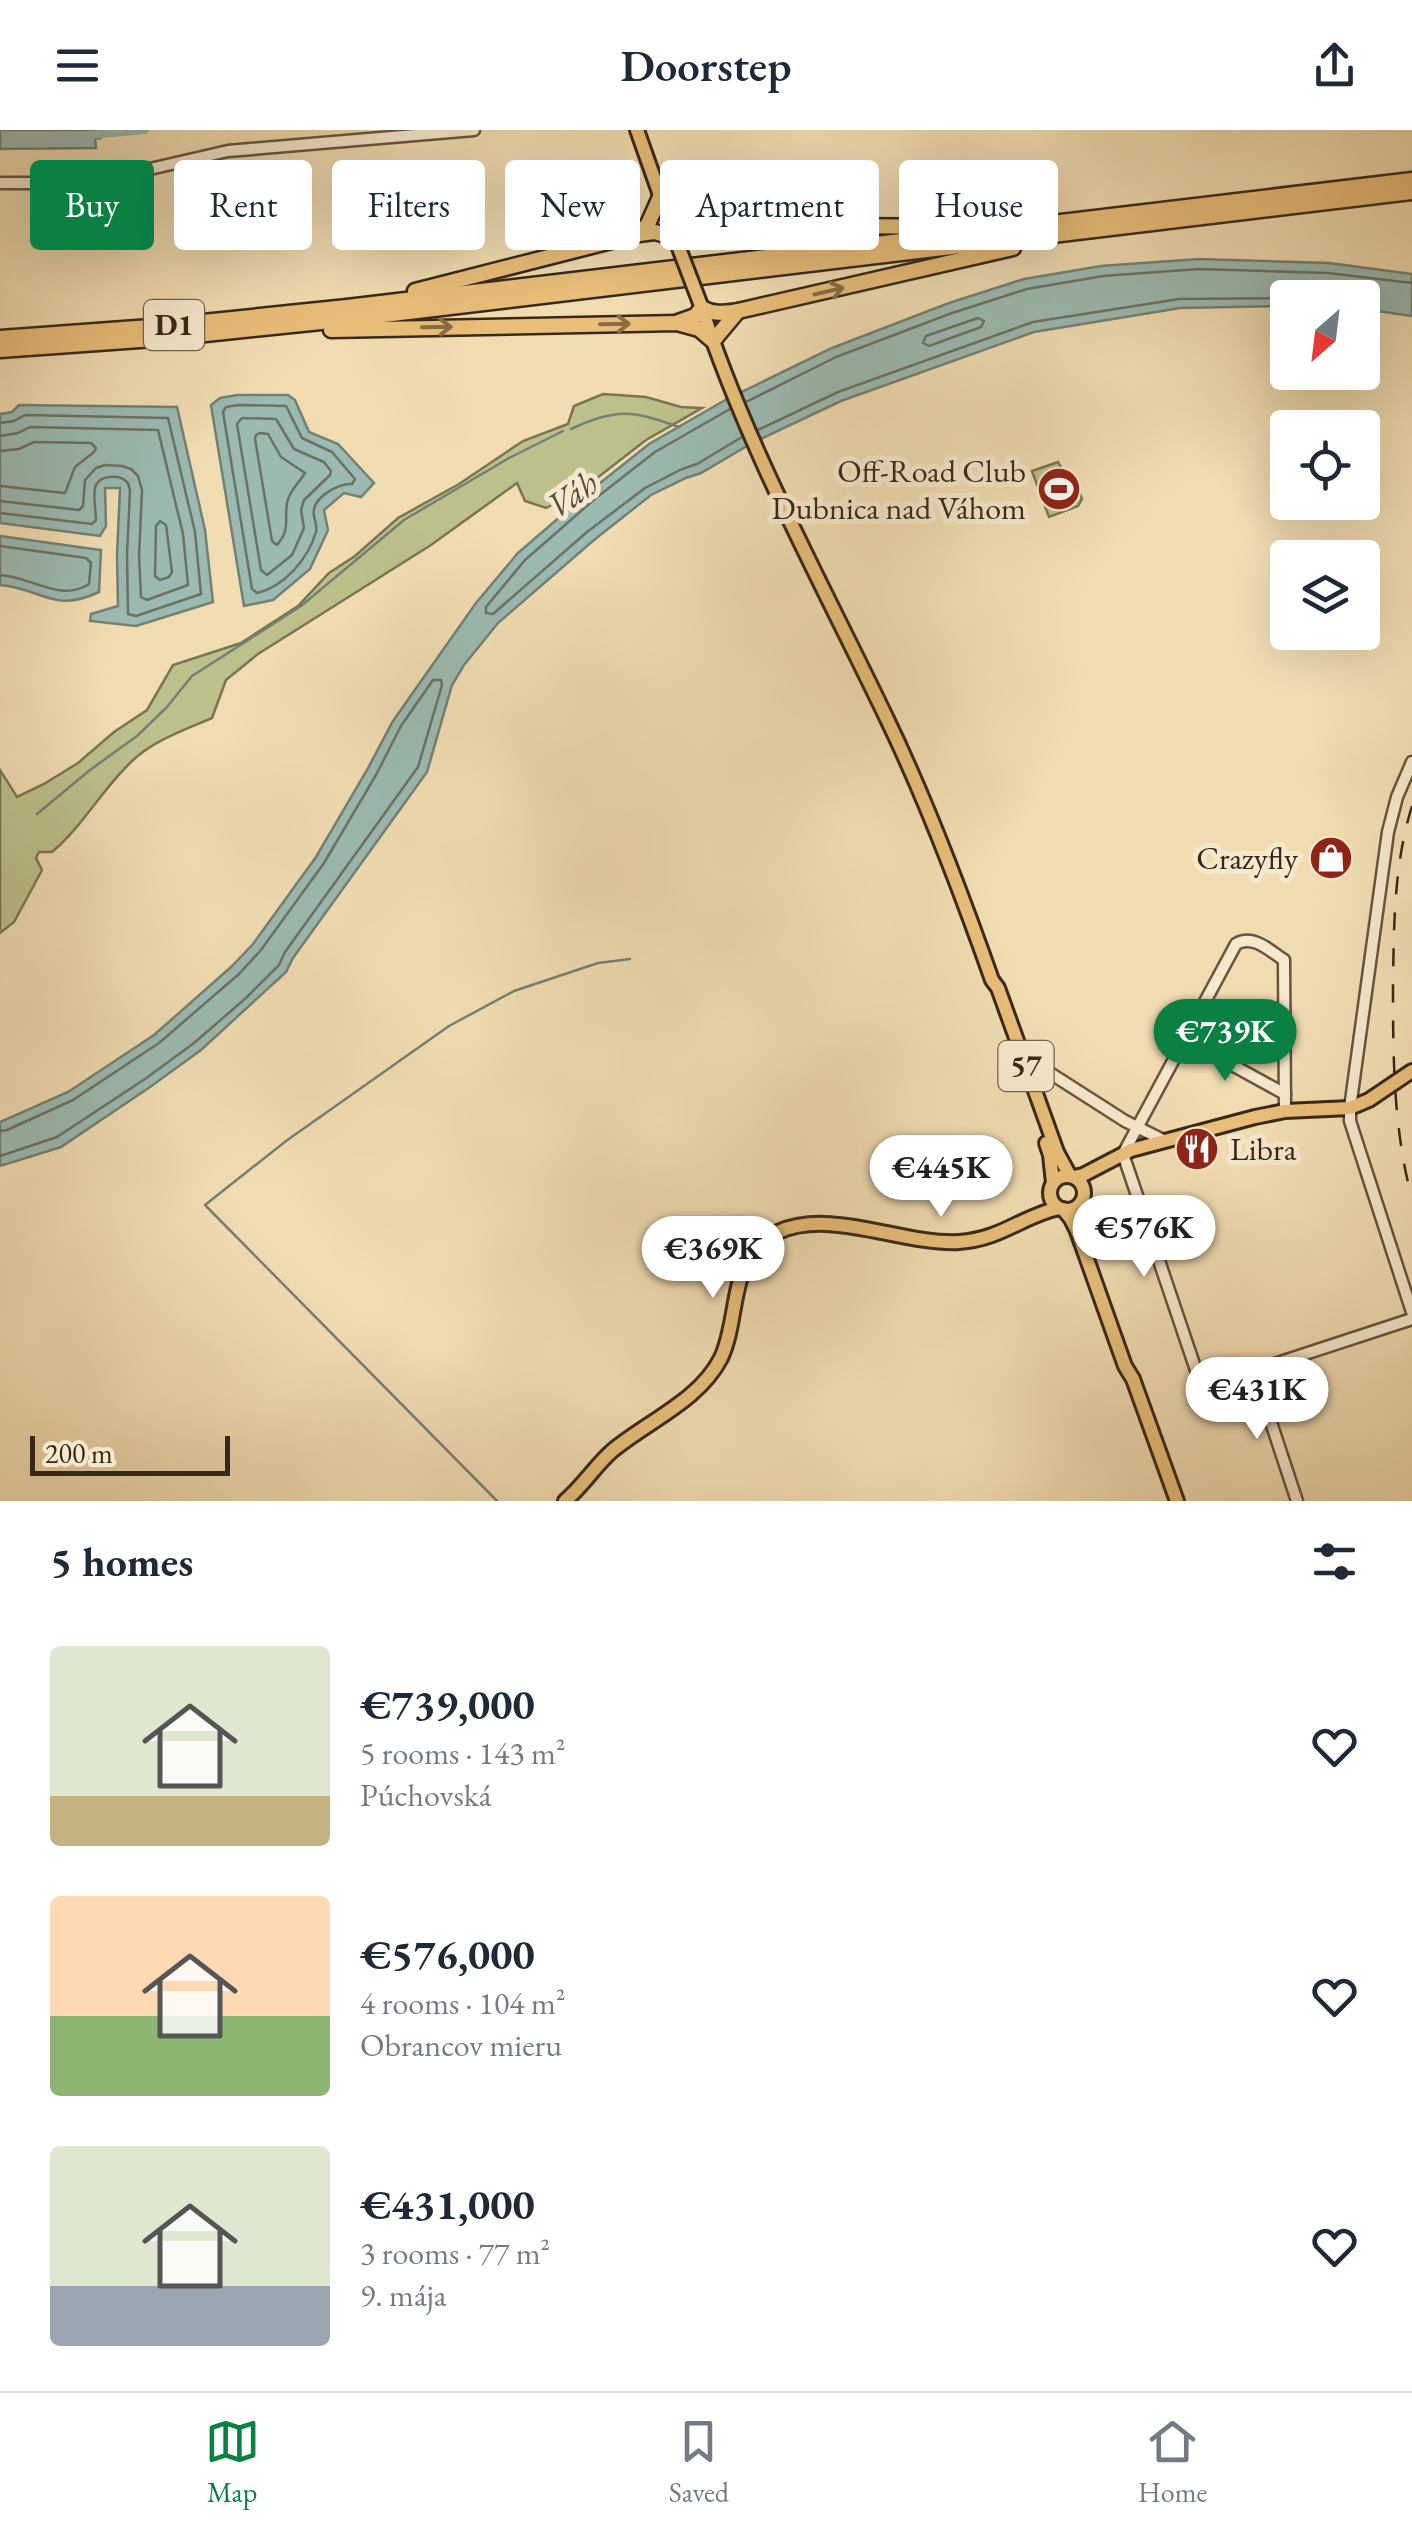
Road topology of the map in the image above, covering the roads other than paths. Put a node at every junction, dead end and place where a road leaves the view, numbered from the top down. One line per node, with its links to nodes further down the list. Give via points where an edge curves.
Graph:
1 (474, 130): 4 (street, via 228,150 90,184)
2 (637, 130): 6 (main road, 57)
3 (1412, 180): 7 (highway, D1)
4 (0, 183)
5 (1412, 192): 8 (highway, D1)
6 (660, 198): 9 (highway)
7 (1058, 222)
8 (1080, 232): 15 (highway, one-way to 8); 17 (highway, D1)
9 (640, 233)
10 (899, 241): 14 (highway, D1)
11 (579, 250): 14 (highway)
12 (680, 250): 13 (main road, 57, bridge)
13 (701, 306): 15 (highway, via 711,313); 16 (highway); 19 (main road, 57)
14 (347, 307): 18 (highway, D1)
15 (738, 311): 19 (highway)
16 (677, 322): 17 (highway, one-way to 16); 19 (highway, via 699,328)
17 (270, 328): 20 (highway, D1)
18 (0, 338)
19 (714, 344): 22 (main road, 57, via 910,772)
20 (0, 350)
21 (1412, 762): 27 (street, via 1388,832)
22 (992, 980): 32 (main road, 57); 33 (main road, 57, via 1050,1155)
23 (1185, 1039): 26 (street); 26 (street, via 1236,944 1252,940 1284,960); 29 (street)
24 (1039, 1066): 29 (street)
25 (1412, 1071): 27 (main road)
26 (1285, 1094): 28 (street)
27 (1350, 1108): 28 (main road); 37 (street)
28 (1285, 1111): 30 (main road)
29 (1138, 1128): 30 (street); 31 (street)
30 (1165, 1141): 31 (main road)
31 (1120, 1156): 32 (main road); 34 (main road); 38 (street, via 1199,1379 1210,1386)
32 (1072, 1176): 33 (main road, via 1058,1177); 34 (main road, 57)
33 (1051, 1187): 35 (main road, 57); 36 (main road)
34 (1082, 1199): 35 (main road, via 1073,1209); 39 (main road, 57, via 1083,1228)
35 (1061, 1209): 36 (main road); 39 (main road, 57, via 1077,1230)
36 (1012, 1228): 40 (main road, via 948,1242 808,1224 763,1240 741,1273 726,1344 710,1375 608,1454)
37 (1412, 1316): 38 (street)
38 (1254, 1371): 42 (street)
39 (1133, 1378): 41 (main road, 57)
40 (566, 1501)
41 (1177, 1501)
42 (1297, 1501)

